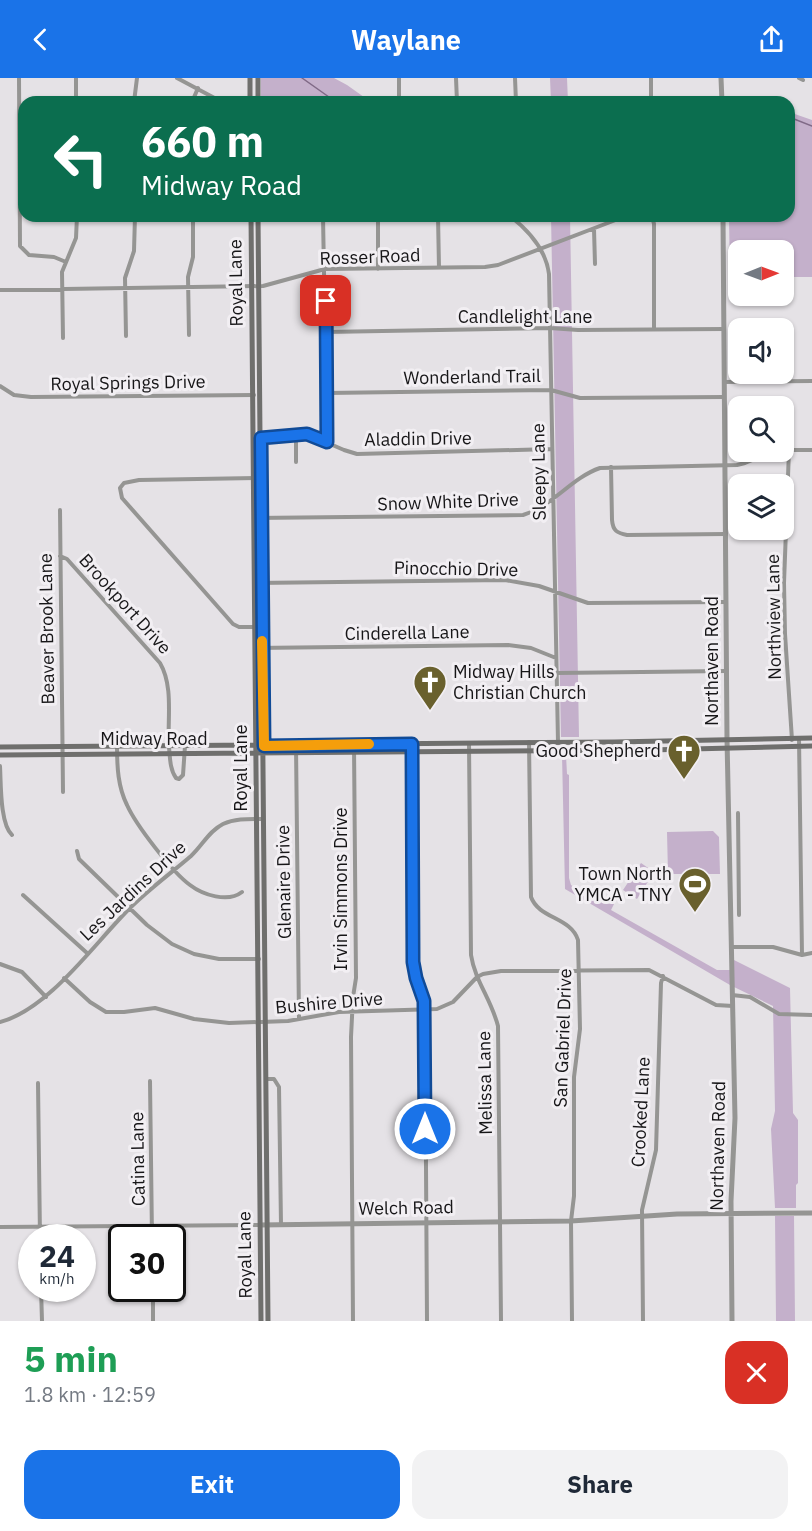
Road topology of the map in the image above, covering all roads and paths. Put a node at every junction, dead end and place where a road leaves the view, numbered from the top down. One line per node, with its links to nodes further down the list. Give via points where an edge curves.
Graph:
1 (19, 78): 13 (street)
2 (76, 78): 14 (street)
3 (137, 78): 15 (street)
4 (177, 78): 12 (street)
5 (250, 78): 18 (main road)
6 (258, 78): 19 (main road)
7 (399, 78): 20 (street)
8 (456, 78): 21 (street)
9 (515, 78): 22 (street)
10 (651, 78): 23 (street)
11 (721, 78): 24 (street)
12 (198, 88): 16 (street); 17 (street)
13 (19, 96)
14 (76, 96)
15 (135, 96)
16 (195, 96)
17 (212, 96)
18 (250, 96)
19 (258, 96)
20 (399, 96)
21 (457, 96)
22 (516, 96)
23 (651, 96)
24 (722, 96)
25 (20, 222): 40 (street, via 20,246 29,255)
26 (77, 222): 40 (street, via 76,238)
27 (135, 222): 47 (street, via 134,251)
28 (193, 222): 48 (street)
29 (251, 222): 45 (main road, Royal Lane)
30 (258, 222): 46 (main road, Royal Lane)
31 (323, 222): 44 (street)
32 (378, 222): 42 (street)
33 (438, 222): 43 (street)
34 (517, 222): 39 (street, Sleepy Lane, via 530,233)
35 (611, 222): 38 (street, Rosser Road)
36 (653, 222): 53 (street)
37 (723, 222): 52 (street, Northaven Road)
38 (594, 229): 39 (street, Rosser Road); 41 (street)
39 (540, 250): 43 (street, Rosser Road, via 498,266); 51 (street, Sleepy Lane, via 548,266)
40 (66, 262): 49 (street)
41 (595, 264)
42 (378, 268): 43 (street, Rosser Road); 44 (street, Rosser Road)
43 (438, 268)
44 (325, 269): 46 (street, Rosser Road); 54 (street)
45 (251, 286): 46 (street, Rosser Road); 48 (street, Rosser Road); 63 (main road, Royal Lane)
46 (259, 286): 64 (main road, Royal Lane)
47 (125, 288): 48 (street, Rosser Road); 49 (street, Rosser Road); 56 (street)
48 (188, 288): 55 (street)
49 (62, 289): 50 (street, Rosser Road); 57 (street)
50 (0, 290)
51 (550, 328): 53 (street, Candlelight Lane); 54 (street, Candlelight Lane); 61 (street, Sleepy Lane)
52 (724, 328): 53 (street, Candlelight Lane); 59 (street, Northaven Road)
53 (654, 329)
54 (326, 332): 62 (street)
55 (189, 335)
56 (126, 336)
57 (63, 338)
58 (812, 381): 59 (street)
59 (724, 382): 65 (street, Northaven Road)
60 (0, 386): 63 (street, Royal Springs Drive, via 14,395 31,398)
61 (551, 390): 62 (street, Wonderland Trail); 65 (street, Wonderland Trail, via 580,398); 70 (street, Sleepy Lane)
62 (327, 393): 69 (street)
63 (252, 395): 64 (street, Royal Springs Drive); 68 (main road, Royal Lane)
64 (260, 395): 67 (main road, Royal Lane)
65 (724, 397): 76 (street, Northaven Road)
66 (296, 435): 67 (street, Aladdin Drive); 69 (street, Aladdin Drive, via 307,434); 73 (street)
67 (261, 438): 68 (street, Aladdin Drive); 78 (main road, Royal Lane)
68 (253, 439): 79 (main road, Royal Lane)
69 (327, 442): 70 (street, Aladdin Drive, via 357,454)
70 (552, 449): 80 (street, Sleepy Lane)
71 (794, 450): 72 (street)
72 (812, 450)
73 (296, 462)
74 (747, 462): 76 (street, Snow White Drive)
75 (789, 462): 98 (street, Northview Lane, via 784,583)
76 (725, 465): 77 (street, Snow White Drive); 84 (street, Northaven Road)
77 (611, 467): 80 (street, Snow White Drive, via 588,472); 84 (street, via 612,520 618,533)
78 (261, 478): 79 (street); 83 (main road, Royal Lane)
79 (254, 479): 82 (main road, Royal Lane); 89 (street, via 139,480 124,483 120,488 122,498 232,624)
80 (553, 499): 83 (street, Snow White Drive, via 533,511 513,516); 87 (street, Sleepy Lane)
81 (60, 510): 85 (street, Beaver Brook Lane)
82 (254, 518): 83 (street, Snow White Drive); 86 (main road, Royal Lane)
83 (261, 518): 86 (main road, Royal Lane)
84 (726, 534): 88 (street, Northaven Road)
85 (60, 556): 108 (street, Brookport Drive, via 67,559 160,663 167,680); 117 (street, Beaver Brook Lane)
86 (258, 583): 87 (street, Pinocchio Drive, via 505,580); 89 (main road, Royal Lane); 90 (main road, Royal Lane)
87 (555, 591): 88 (street, Pinocchio Drive, via 588,603); 93 (street, Sleepy Lane)
88 (726, 602): 94 (street, Northaven Road)
89 (254, 627): 90 (street); 91 (main road, Royal Lane)
90 (262, 627): 92 (main road, Royal Lane)
91 (255, 648): 92 (street, Cinderella Lane); 96 (main road, Royal Lane)
92 (262, 648): 93 (street, Cinderella Lane, via 508,645 531,648); 97 (main road, Royal Lane)
93 (556, 658): 95 (street, Sleepy Lane)
94 (727, 671): 95 (street); 101 (street, Northaven Road)
95 (556, 673): 103 (street, Sleepy Lane)
96 (256, 689): 97 (main road); 110 (main road, Royal Lane)
97 (264, 689): 111 (main road, Royal Lane)
98 (792, 738): 99 (main road, Midway Road); 101 (main road, Midway Road); 113 (street, Northview Lane)
99 (800, 738): 100 (main road, Midway Road); 114 (street)
100 (812, 738)
101 (727, 739): 103 (main road, Midway Road); 118 (street, Northaven Road)
102 (529, 742): 103 (main road, Midway Road); 112 (main road, Midway Road); 120 (street, San Gabriel Drive)
103 (558, 742)
104 (354, 744): 105 (main road, Midway Road); 106 (main road, Midway Road); 121 (street, Irvin Simmons Drive)
105 (412, 744): 112 (main road, Midway Road); 119 (street)
106 (296, 745): 111 (main road, Midway Road); 125 (street, Glenaire Drive)
107 (117, 746): 108 (main road, Midway Road); 117 (main road, Midway Road); 128 (street)
108 (169, 746): 109 (main road, Midway Road); 129 (street, Brookport Drive)
109 (185, 746): 110 (main road, Midway Road); 122 (street)
110 (256, 746): 111 (main road, Midway Road); 123 (main road, Royal Lane)
111 (264, 746): 124 (main road, Royal Lane)
112 (470, 746): 119 (main road, Midway Road); 120 (main road, Midway Road); 155 (street, Melissa Lane, via 471,955)
113 (792, 746): 114 (main road, Midway Road); 118 (main road, Midway Road)
114 (800, 746): 115 (main road, Midway Road); 149 (street)
115 (812, 746)
116 (0, 747): 117 (main road, Midway Road)
117 (62, 747): 127 (street, Beaver Brook Lane)
118 (727, 748): 120 (main road, Midway Road); 135 (street, Northaven Road)
119 (412, 751): 121 (main road, Midway Road); 161 (street, via 413,962)
120 (529, 751): 153 (street, San Gabriel Drive, via 531,897 538,908 573,929 578,940)
121 (354, 752): 125 (main road, Midway Road); 160 (street, Irvin Simmons Drive)
122 (185, 753): 123 (main road, Midway Road); 129 (main road, Midway Road); 129 (street, via 180,779 174,777)
123 (256, 753): 124 (main road, Midway Road); 133 (main road, Royal Lane)
124 (264, 753): 125 (main road, Midway Road); 134 (main road, Royal Lane)
125 (296, 753): 163 (street, Glenaire Drive)
126 (0, 754): 127 (main road, Midway Road)
127 (62, 754): 128 (main road, Midway Road); 131 (street, Beaver Brook Lane)
128 (117, 754): 129 (main road, Midway Road); 139 (street, via 118,779 127,806)
129 (169, 754)
130 (0, 766): 137 (street, via 2,818 6,831)
131 (63, 792)
132 (738, 813): 136 (street)
133 (256, 819): 134 (street, Les Jardins Drive); 139 (street, Les Jardins Drive, via 221,825); 150 (main road, Royal Lane)
134 (264, 819): 151 (main road, Royal Lane)
135 (729, 834): 136 (street); 142 (street, Northaven Road)
136 (738, 834): 143 (street)
137 (12, 835)
138 (77, 851): 144 (street, via 80,859)
139 (174, 869): 140 (street, via 191,886 208,894 232,897); 144 (street, Les Jardins Drive)
140 (242, 892)
141 (23, 895): 147 (street)
142 (731, 900): 143 (street); 146 (street, Northaven Road)
143 (739, 900): 145 (street)
144 (130, 908): 147 (street, Les Jardins Drive); 150 (street, via 158,934 194,954 219,959)
145 (740, 915)
146 (732, 948): 149 (street, via 781,948); 157 (street, Northaven Road)
147 (87, 953): 156 (street, Les Jardins Drive)
148 (812, 953): 149 (street)
149 (802, 955)
150 (257, 959): 151 (street); 165 (main road, Royal Lane)
151 (265, 959): 166 (main road, Royal Lane)
152 (0, 964): 158 (street, via 22,972)
153 (579, 971): 154 (street, via 649,970); 155 (street, via 490,972); 174 (street, San Gabriel Drive, via 574,1196)
154 (663, 976): 159 (street, via 716,1005); 173 (street, Crooked Lane, via 656,1150)
155 (477, 977): 161 (street, Bushire Drive, via 453,1002); 175 (street, Melissa Lane, via 491,1001 498,1026)
156 (64, 978): 158 (street, Les Jardins Drive); 165 (street, Bushire Drive, via 106,1012 155,1008 208,1022)
157 (732, 996): 159 (street, Northaven Road); 162 (street, via 750,997 779,1014)
158 (46, 997): 164 (street, Les Jardins Drive, via 28,1011)
159 (733, 1006): 172 (street, Northaven Road, via 735,1118)
160 (353, 1011): 161 (street, Bushire Drive); 163 (street, Bushire Drive); 179 (street, Irvin Simmons Drive)
161 (425, 1011): 176 (street)
162 (812, 1015)
163 (299, 1019): 166 (street, Bushire Drive)
164 (0, 1022)
165 (258, 1022): 166 (street, Bushire Drive); 167 (main road, Royal Lane)
166 (265, 1022): 168 (main road, Royal Lane)
167 (258, 1079): 168 (main road); 180 (main road, Royal Lane)
168 (266, 1079): 181 (main road, Royal Lane); 182 (street, via 274,1078 279,1087)
169 (150, 1081): 178 (street, Catina Lane)
170 (38, 1083): 177 (street)
171 (812, 1213): 172 (street, Welch Road)
172 (731, 1214): 173 (street, Welch Road); 197 (street, Northaven Road)
173 (642, 1216): 174 (street, Welch Road); 196 (street, Crooked Lane)
174 (570, 1221): 175 (street, Welch Road); 195 (street, San Gabriel Drive)
175 (499, 1222): 176 (street, Welch Road); 194 (street, Melissa Lane)
176 (426, 1223): 179 (street, Welch Road); 193 (street)
177 (40, 1224)
178 (152, 1224)
179 (352, 1224): 182 (street, Welch Road); 192 (street, Irvin Simmons Drive)
180 (259, 1225): 181 (street, Welch Road); 183 (street, Welch Road); 190 (main road, Royal Lane)
181 (267, 1225): 182 (street, Welch Road); 191 (main road, Royal Lane)
182 (281, 1225)
183 (186, 1226)
184 (0, 1227): 185 (street, Welch Road)
185 (18, 1227)
186 (41, 1302): 188 (street)
187 (153, 1302): 189 (street)
188 (42, 1321)
189 (153, 1321)
190 (261, 1321)
191 (268, 1321)
192 (353, 1321)
193 (427, 1321)
194 (501, 1321)
195 (572, 1321)
196 (643, 1321)
197 (732, 1321)

